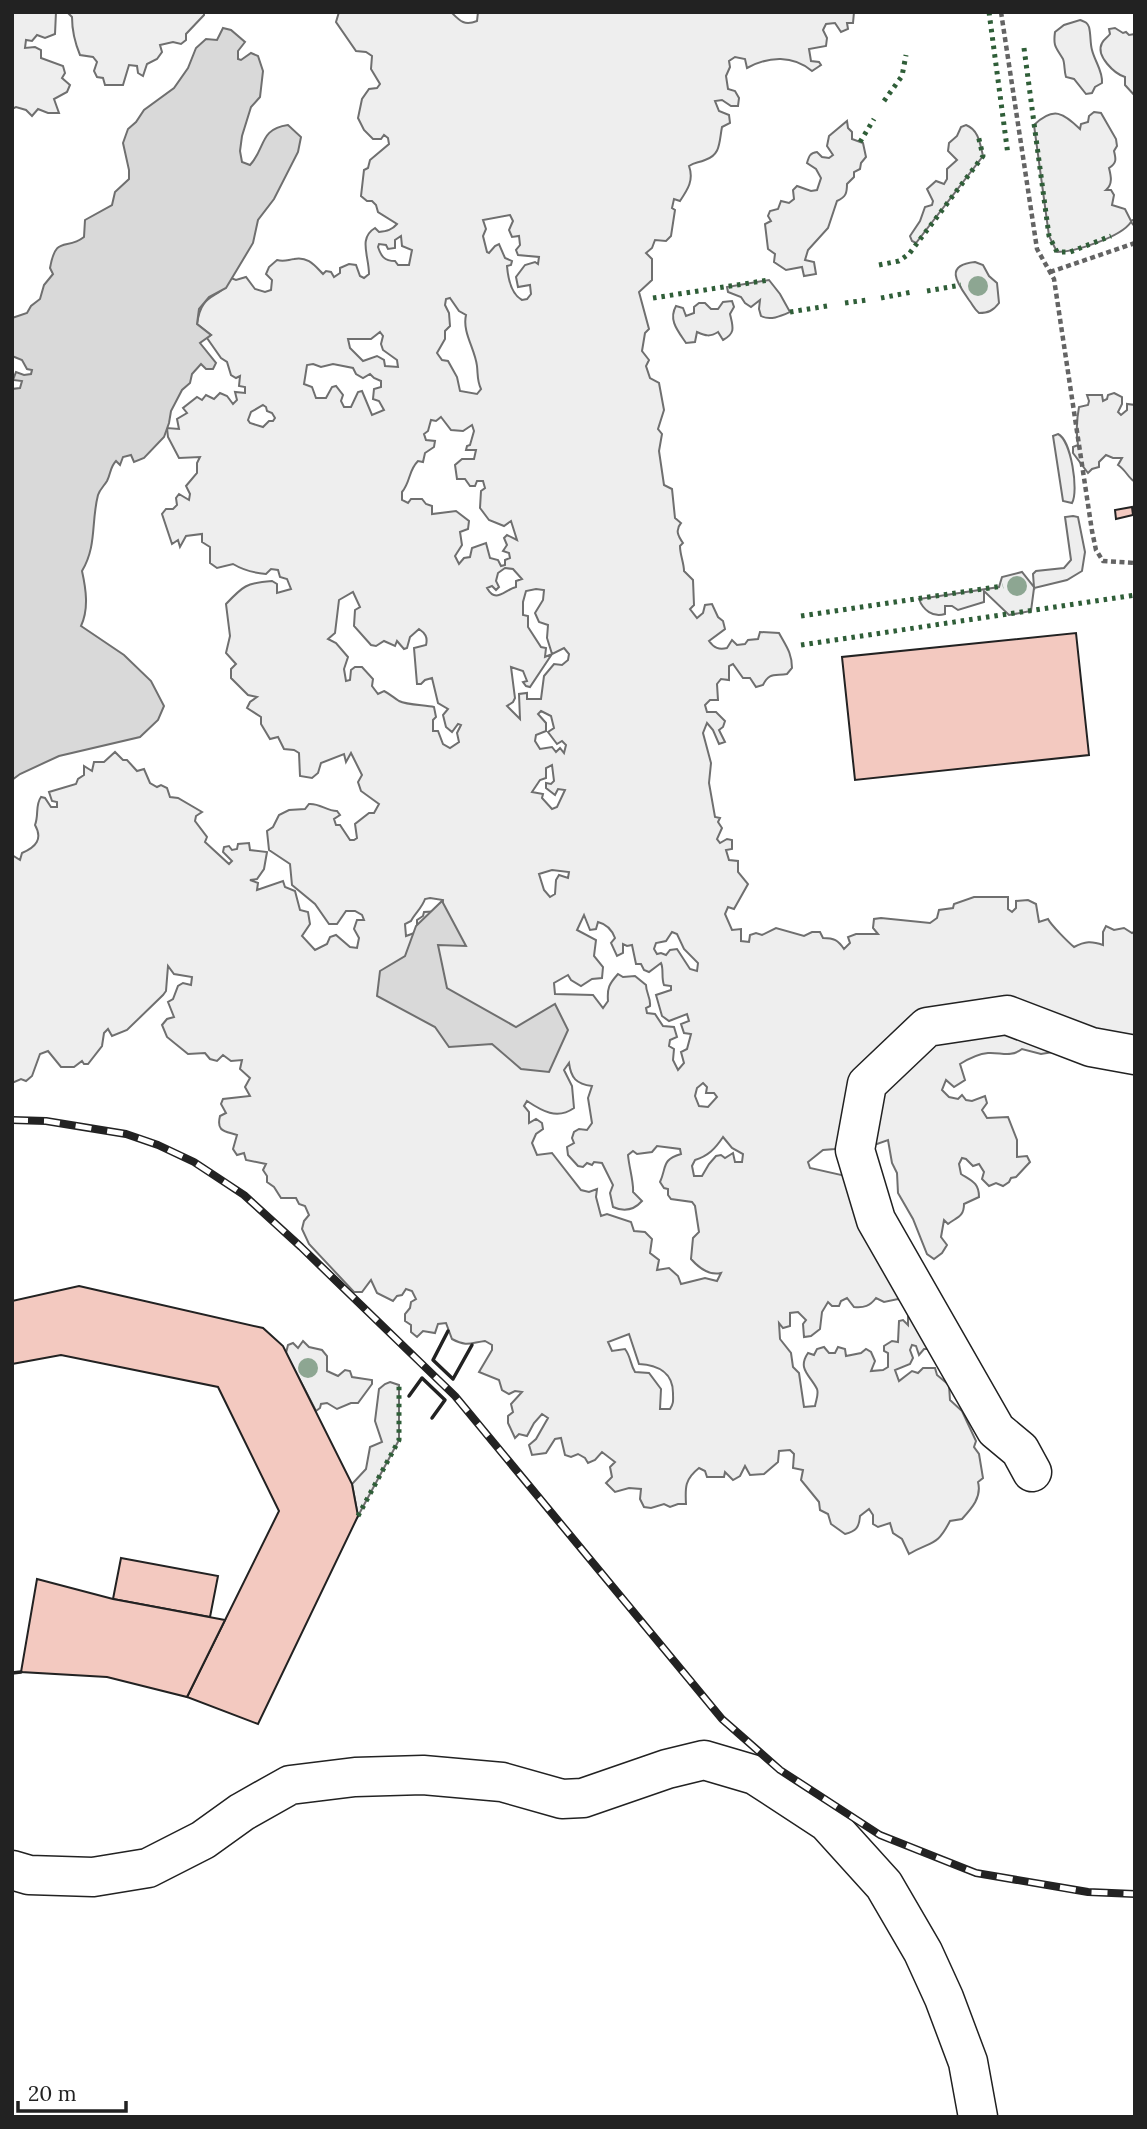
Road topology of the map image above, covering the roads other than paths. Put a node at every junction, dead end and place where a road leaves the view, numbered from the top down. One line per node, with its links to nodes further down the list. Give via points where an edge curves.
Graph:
1 (1135, 1055): 2 (street, via 1091,1047 1007,1015 927,1027 867,1084 855,1150 876,1220 996,1430 1020,1450)
2 (1032, 1472)
3 (12, 1870): 4 (street, via 29,1875 93,1877 148,1868 290,1786 355,1777 422,1775 502,1782 562,1799 583,1798 704,1760 755,1775 827,1822 884,1885 944,1997 968,2062)
4 (978, 2117)

